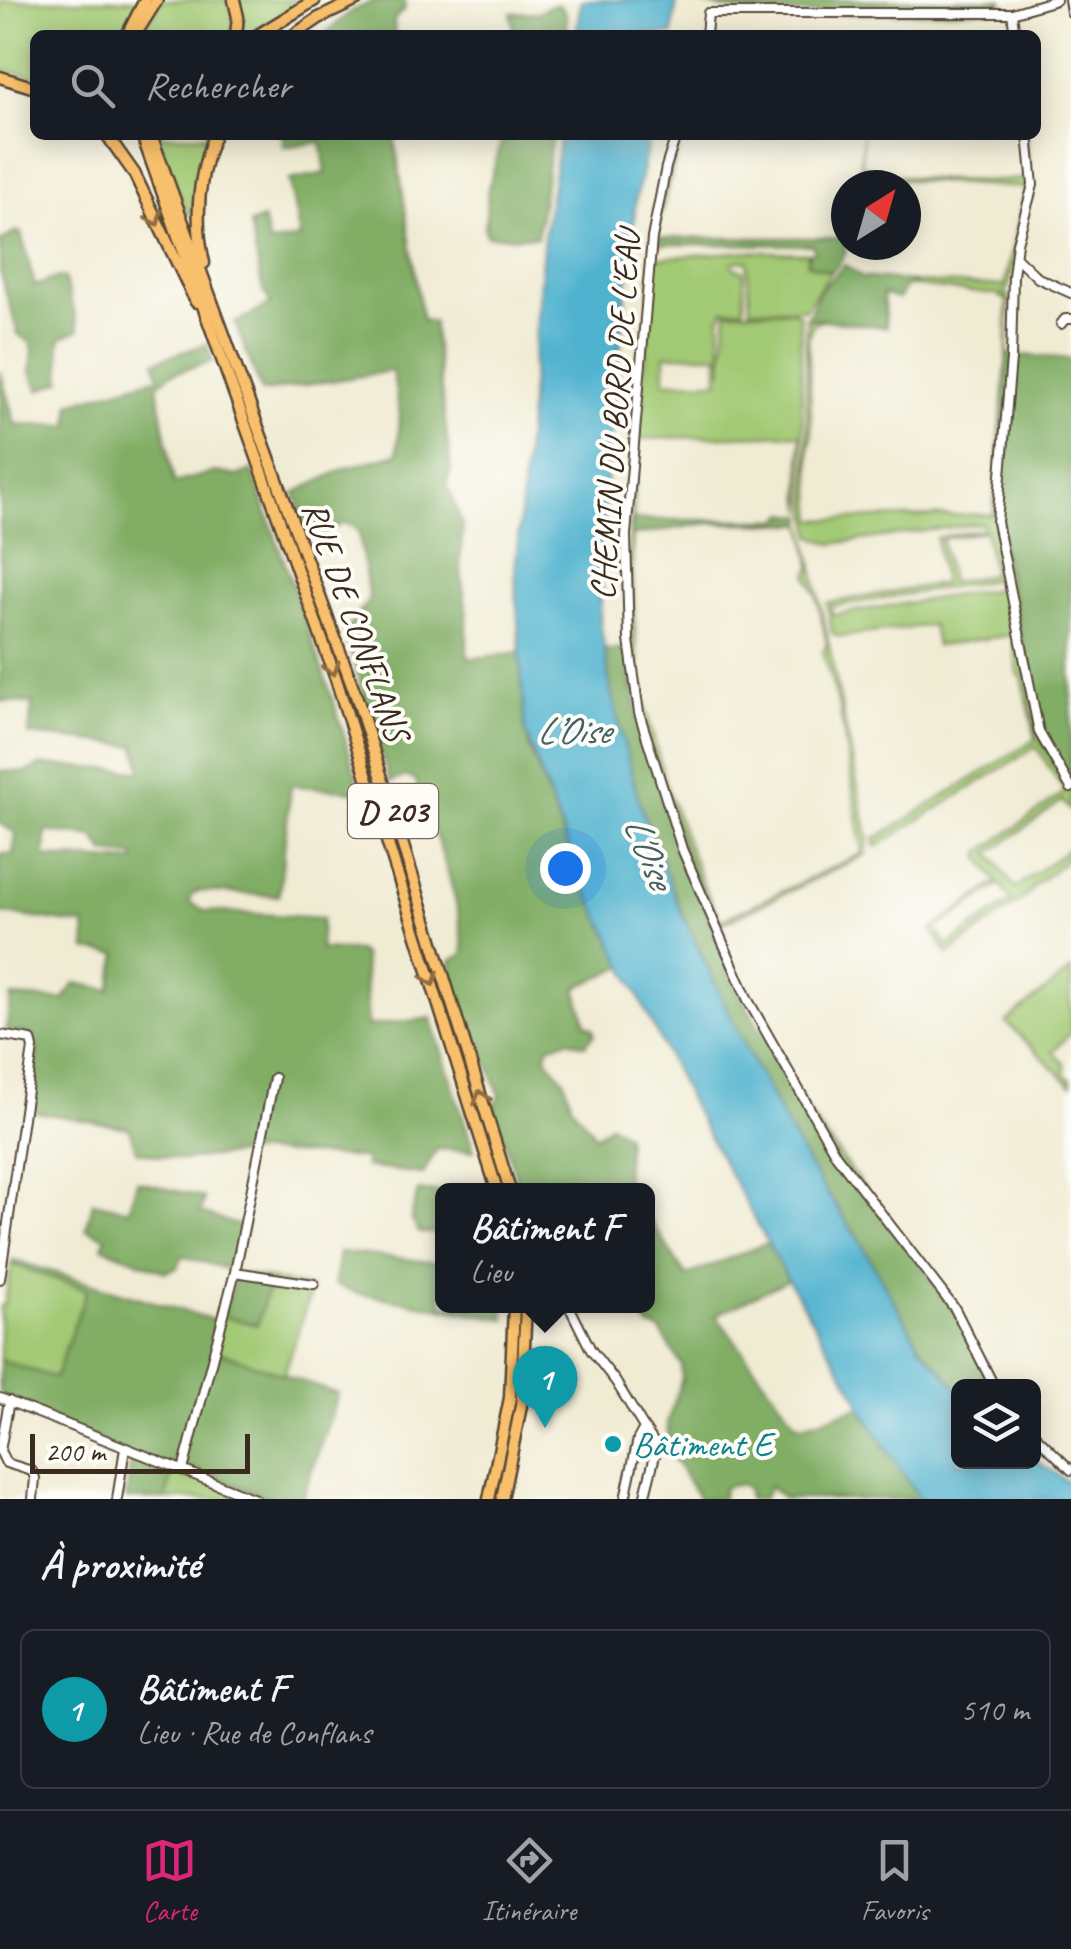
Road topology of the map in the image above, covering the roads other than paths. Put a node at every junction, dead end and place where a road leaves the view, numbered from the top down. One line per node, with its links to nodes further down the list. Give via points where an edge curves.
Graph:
1 (145, 0): 10 (main road)
2 (156, 0): 11 (main road)
3 (234, 0): 12 (main road)
4 (316, 0): 13 (main road)
5 (357, 0): 14 (main road)
6 (1056, 0): 9 (street)
7 (1069, 0): 8 (street)
8 (1071, 12)
9 (1012, 14): 15 (street, via 708,13); 16 (street)
10 (130, 30)
11 (138, 30)
12 (237, 30)
13 (266, 30)
14 (301, 30)
15 (706, 30)
16 (1014, 30)
17 (0, 76): 18 (main road)
18 (30, 84)
19 (111, 140): 30 (main road, one-way to 30)
20 (144, 140): 30 (main road, D 203)
21 (153, 140): 27 (main road)
22 (212, 140): 27 (main road, D 203, via 198,215)
23 (674, 140): 43 (street, CHEMIN DU BORD DE L'EAU, via 652,238 626,535 639,713 682,849 766,1033 836,1155 955,1309)
24 (1028, 140): 25 (street, via 1033,185)
25 (1017, 258): 26 (street, via 1038,278); 31 (street, via 997,522 1039,732)
26 (1071, 293)
27 (213, 303): 35 (main road, RUE DE CONFLANS / D 203, one-way to 27, via 362,712)
28 (1071, 320): 29 (street)
29 (1061, 324)
30 (216, 341): 34 (main road, RUE DE CONFLANS / D 203, one-way to 34, via 336,678)
31 (1071, 788)
32 (0, 1035): 36 (street, via 31,1040 33,1048)
33 (274, 1078): 37 (street)
34 (495, 1183)
35 (508, 1183)
36 (2, 1266): 38 (street)
37 (235, 1272): 39 (street); 48 (street)
38 (0, 1279)
39 (314, 1284)
40 (514, 1313): 55 (main road, via 510,1398)
41 (526, 1313): 56 (main road, via 523,1393)
42 (572, 1313): 45 (street)
43 (990, 1379)
44 (4, 1400): 47 (street); 52 (street, via 2,1458 32,1471)
45 (644, 1428): 50 (street); 51 (street, via 657,1447)
46 (1041, 1441): 49 (street)
47 (125, 1448): 48 (street); 53 (street)
48 (183, 1470): 54 (street)
49 (1071, 1470)
50 (628, 1481): 51 (street); 57 (street)
51 (647, 1486): 58 (street)
52 (34, 1499)
53 (117, 1499)
54 (255, 1499)
55 (488, 1499)
56 (502, 1499)
57 (625, 1499)
58 (644, 1499)

